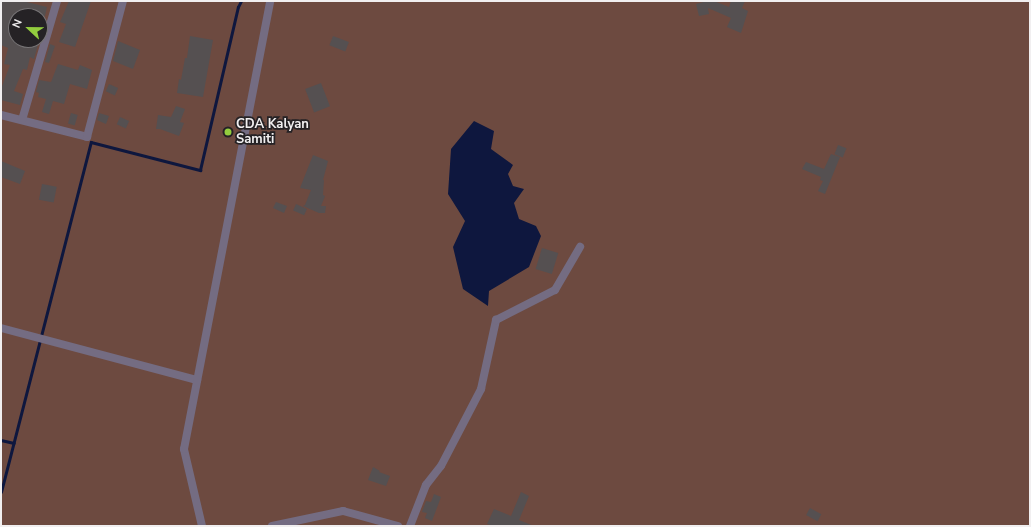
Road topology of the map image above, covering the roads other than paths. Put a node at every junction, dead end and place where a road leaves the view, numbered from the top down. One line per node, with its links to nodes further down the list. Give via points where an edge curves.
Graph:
1 (57, 1): 5 (street)
2 (123, 1): 5 (street, via 87,137)
3 (270, 1): 8 (street)
4 (1, 115): 5 (street)
5 (22, 120)
6 (580, 247): 12 (street, via 555,290 496,320 481,389 441,466 426,485)
7 (1, 328): 8 (street)
8 (197, 380): 9 (street, via 184,449)
9 (202, 526)
10 (272, 526): 11 (street, via 343,511)
11 (398, 526)
12 (410, 526)

